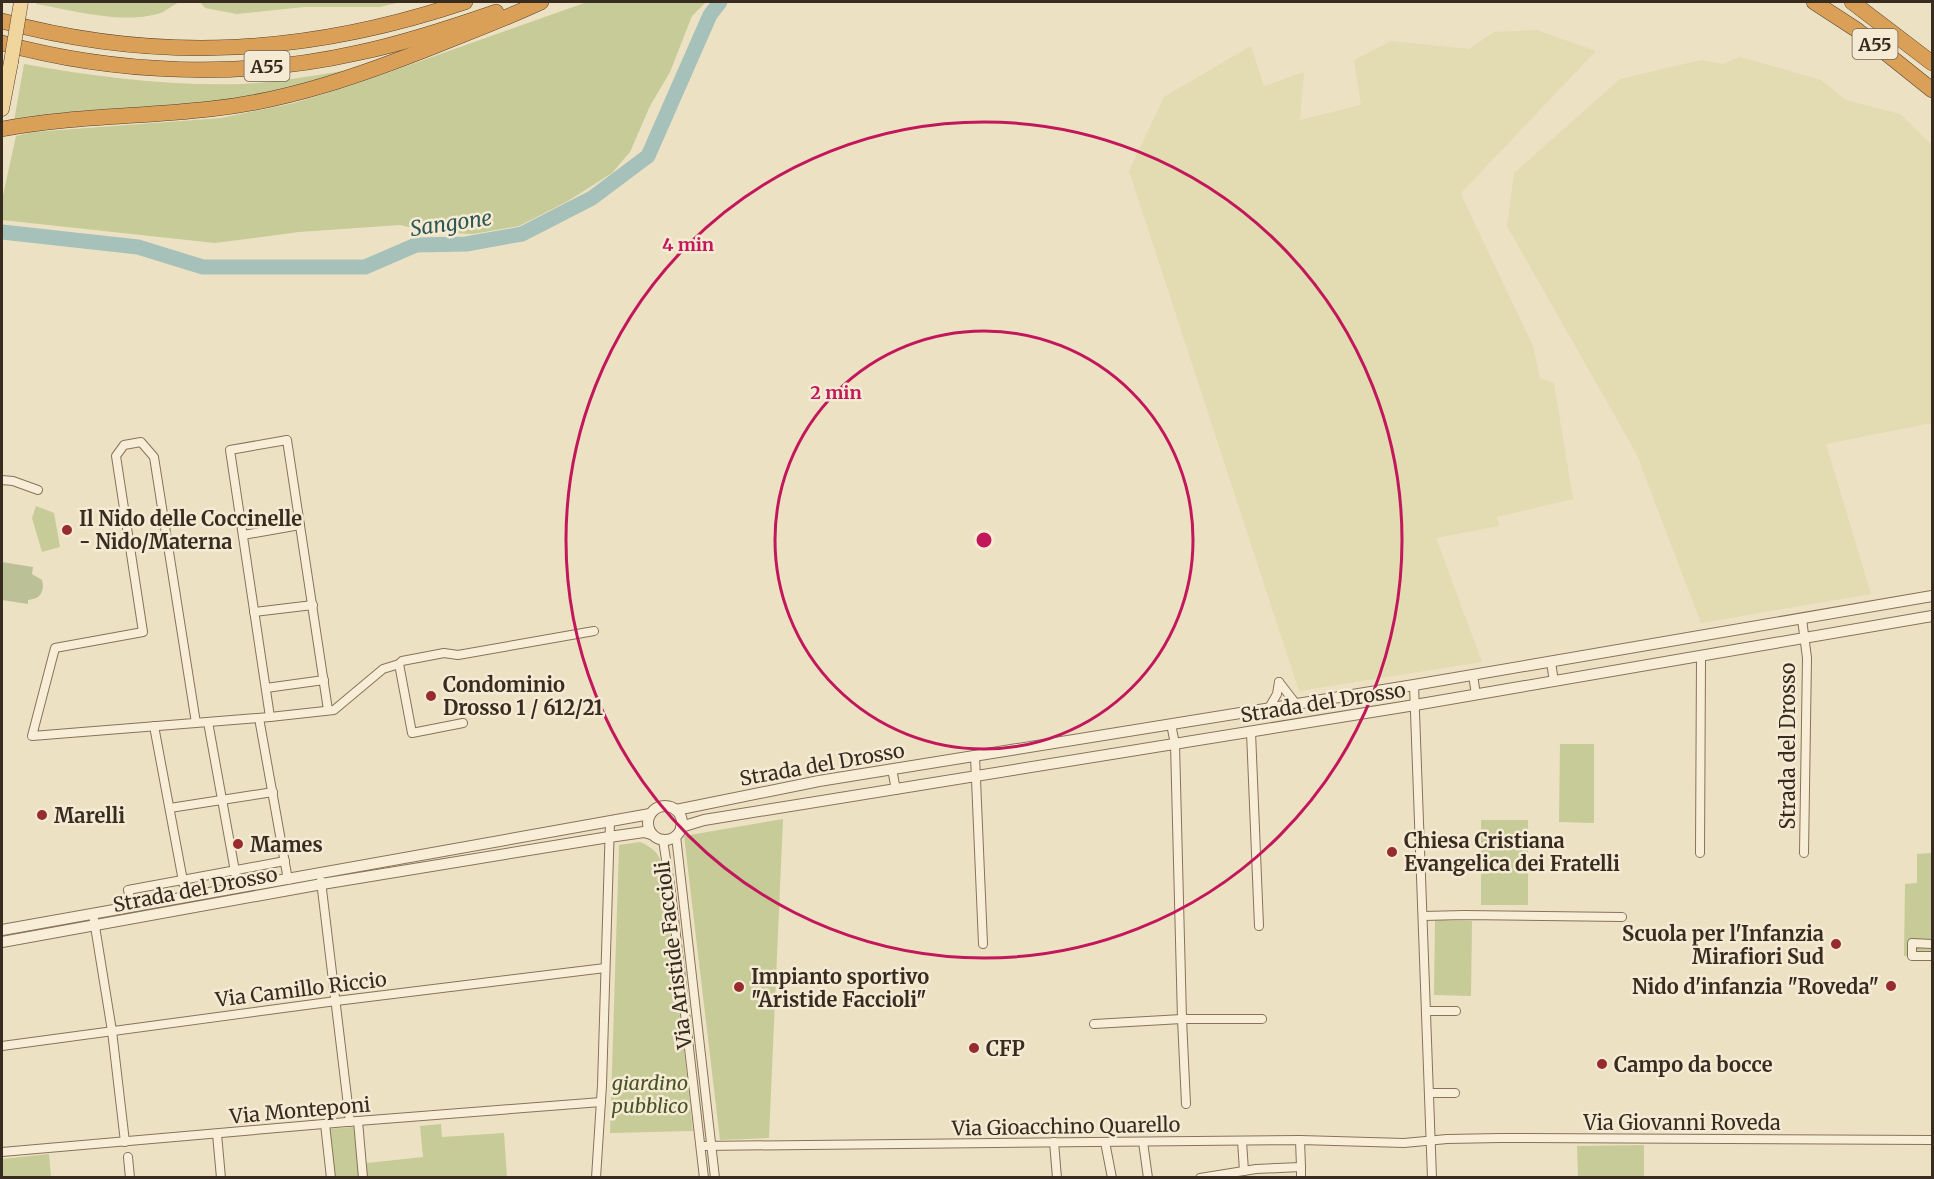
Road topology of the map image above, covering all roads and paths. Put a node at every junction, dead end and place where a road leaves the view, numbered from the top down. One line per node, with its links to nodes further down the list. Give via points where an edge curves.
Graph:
1 (21, 2): 11 (main road, bridge)
2 (465, 2): 7 (highway, A55, via 355,33 245,48 161,48 92,41)
3 (525, 2): 8 (highway, A55, via 390,46 280,65 204,69 136,66 91,62)
4 (541, 2): 12 (highway, via 405,58 305,91 211,109 74,118)
5 (1815, 2): 10 (highway, A55)
6 (1852, 2): 9 (highway, A55)
7 (2, 21)
8 (2, 44)
9 (1932, 63)
10 (1932, 90)
11 (2, 109)
12 (2, 129)
13 (2, 480): 14 (street)
14 (38, 490)
15 (300, 525): 16 (street); 16 (street, via 287,440 230,450); 18 (street)
16 (243, 535): 19 (street)
17 (1932, 596): 21 (street, Strada del Drosso)
18 (313, 605): 19 (street); 28 (street)
19 (254, 612): 31 (street)
20 (1932, 616): 23 (street, Strada del Drosso)
21 (1802, 619): 23 (street, Strada del Drosso); 25 (street, Strada del Drosso)
22 (594, 631): 26 (street, via 458,655 439,654)
23 (1804, 639): 24 (street, Strada del Drosso); 61 (street, Strada del Drosso)
24 (1701, 657): 29 (street, Strada del Drosso); 60 (street)
25 (1551, 662): 27 (street, Strada del Drosso); 29 (street)
26 (399, 664): 36 (street, via 383,669 334,710); 41 (street, via 412,733)
27 (1473, 675): 30 (street, Strada del Drosso); 32 (street)
28 (324, 680): 31 (street); 36 (street)
29 (1554, 682): 32 (street, Strada del Drosso)
30 (1414, 685): 33 (street, Strada del Drosso); 34 (street)
31 (266, 688): 37 (street)
32 (1476, 695): 34 (street, Strada del Drosso)
33 (1296, 704): 35 (street, Strada del Drosso); 35 (street, Strada del Drosso, via 1279,682)
34 (1415, 705): 44 (street, Strada del Drosso); 71 (street)
35 (1269, 708): 42 (street, Strada del Drosso)
36 (328, 710): 37 (street)
37 (270, 717): 38 (street)
38 (259, 718): 39 (street); 50 (street, Strada del Drosso)
39 (208, 722): 40 (street); 51 (street, Strada del Drosso)
40 (196, 723): 43 (street); 43 (street, via 154,457 141,442 124,445 116,456 143,632 55,648 32,736)
41 (463, 723)
42 (1171, 724): 45 (street); 46 (street, Strada del Drosso)
43 (154, 726): 52 (street, Strada del Drosso)
44 (1251, 732): 45 (street, Strada del Drosso); 74 (street)
45 (1175, 744): 48 (street, Strada del Drosso); 84 (street)
46 (975, 756): 47 (street, Strada del Drosso); 48 (street)
47 (892, 769): 49 (street); 53 (street, Strada del Drosso)
48 (977, 777): 49 (street, Strada del Drosso); 77 (street)
49 (896, 790): 56 (street, Strada del Drosso, via 704,820)
50 (273, 792): 51 (street); 62 (street, Strada del Drosso)
51 (222, 799): 52 (street); 63 (street, Strada del Drosso)
52 (170, 808): 66 (street, Strada del Drosso)
53 (676, 810): 54 (street, via 662,806); 56 (street, via 681,818)
54 (650, 814): 55 (street, Strada del Drosso); 57 (street)
55 (610, 822): 58 (street); 65 (street, Strada del Drosso)
56 (679, 832): 59 (street); 105 (street, Via Aristide Faccioli)
57 (651, 834): 58 (street, Strada del Drosso); 59 (street)
58 (609, 837): 65 (street, Strada del Drosso); 80 (street)
59 (663, 840): 104 (street, Via Aristide Faccioli)
60 (1700, 853)
61 (1804, 853)
62 (285, 861): 63 (street, Strada del Drosso); 64 (street, Strada del Drosso)
63 (235, 870): 66 (street, Strada del Drosso); 67 (street, Strada del Drosso)
64 (288, 879): 65 (street, Strada del Drosso); 67 (street, Strada del Drosso)
65 (321, 879): 73 (street, Strada del Drosso); 81 (street)
66 (183, 880): 68 (street, Strada del Drosso); 69 (street, Strada del Drosso, via 128,890)
67 (238, 888): 68 (street, Strada del Drosso)
68 (186, 897): 69 (street, Strada del Drosso)
69 (132, 907): 70 (street, Strada del Drosso)
70 (93, 914): 73 (street); 75 (street, Strada del Drosso)
71 (1423, 916): 72 (street); 82 (street)
72 (1622, 917)
73 (95, 926): 76 (street, Strada del Drosso); 87 (street)
74 (1259, 926)
75 (2, 930)
76 (2, 942)
77 (983, 944)
78 (1932, 944): 79 (street, via 1912,943 1912,956)
79 (1932, 956)
80 (605, 968): 81 (street, Via Camillo Riccio); 91 (street)
81 (336, 1001): 87 (street, Via Camillo Riccio); 93 (street)
82 (1427, 1011): 83 (street); 89 (street)
83 (1456, 1011)
84 (1182, 1019): 85 (street); 86 (street); 92 (street)
85 (1262, 1019)
86 (1094, 1024)
87 (112, 1031): 88 (street, Via Camillo Riccio); 100 (street)
88 (2, 1046)
89 (1429, 1093): 90 (street); 98 (street)
90 (1455, 1093)
91 (601, 1102): 93 (street, Via Monteponi); 114 (street)
92 (1186, 1104)
93 (354, 1121): 94 (street, Via Monteponi); 113 (street)
94 (325, 1124): 95 (street, Via Monteponi); 112 (street)
95 (217, 1134): 100 (street, Via Monteponi); 111 (street)
96 (1242, 1140): 97 (street, Via Gioacchino Quarello); 103 (street, Via Gioacchino Quarello); 109 (street)
97 (1300, 1140): 98 (street, Via Gioacchino Quarello); 108 (street)
98 (1431, 1140): 99 (street, Via Giovanni Roveda); 122 (street)
99 (1932, 1140)
100 (125, 1142): 106 (street, Via Monteponi)
101 (1054, 1142): 102 (street, Via Gioacchino Quarello); 105 (street, Via Gioacchino Quarello); 117 (street)
102 (1105, 1142): 103 (street, Via Gioacchino Quarello); 118 (street)
103 (1143, 1142): 119 (street)
104 (701, 1146): 105 (street, Via Gioacchino Quarello); 115 (street, Via Aristide Faccioli)
105 (712, 1146): 116 (street, Via Aristide Faccioli)
106 (2, 1152)
107 (128, 1157): 110 (street)
108 (1301, 1167): 109 (street); 121 (street)
109 (1244, 1171): 120 (street)
110 (130, 1178)
111 (221, 1178)
112 (331, 1178)
113 (363, 1178)
114 (596, 1178)
115 (704, 1178)
116 (715, 1178)
117 (1057, 1178)
118 (1112, 1178)
119 (1148, 1178)
120 (1200, 1178)
121 (1301, 1178)
122 (1432, 1178)

